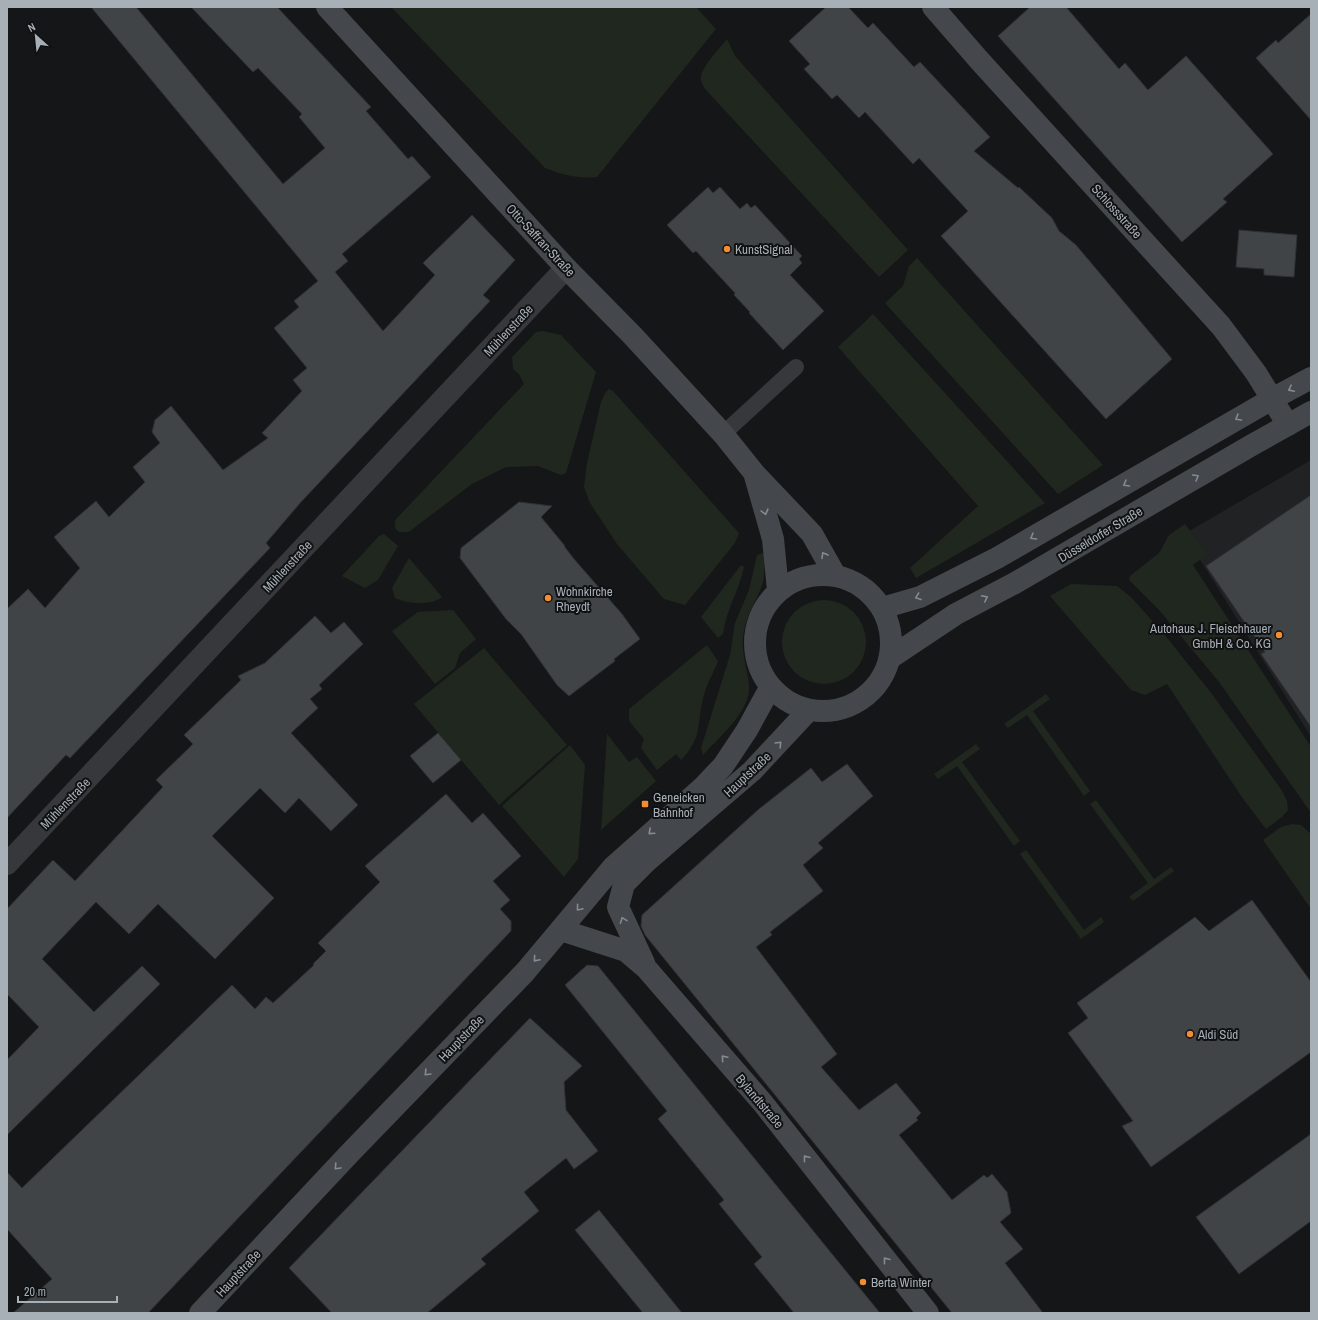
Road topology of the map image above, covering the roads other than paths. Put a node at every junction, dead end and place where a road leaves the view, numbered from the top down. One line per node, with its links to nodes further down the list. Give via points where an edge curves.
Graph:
1 (327, 7): 3 (main road, Otto-Saffran-Straße)
2 (933, 7): 6 (main road, Schlossstraße, via 1221,326)
3 (566, 268): 9 (main road, Otto-Saffran-Straße); 17 (street, Mühlenstraße)
4 (796, 367): 9 (lane)
5 (1311, 378): 6 (main road, one-way to 6)
6 (1272, 399): 8 (main road, Schlossstraße); 13 (main road, one-way to 13, via 997,558 920,597)
7 (1311, 412): 8 (main road, Düsseldorfer Straße)
8 (1288, 425): 14 (main road, Düsseldorfer Straße, one-way to 8, via 956,614 1015,583)
9 (723, 434): 10 (main road, Otto-Saffran-Straße)
10 (754, 474): 11 (main road, Otto-Saffran-Straße, one-way to 10, via 812,534); 12 (main road, Otto-Saffran-Straße, one-way to 12, via 772,539)
11 (835, 575): 12 (main road, via 802,577); 13 (main road, via 860,584)
12 (778, 590): 15 (main road, via 762,610 754,636 756,662)
13 (882, 608): 14 (main road, via 891,632)
14 (890, 658): 16 (main road, via 882,680 866,696 846,708 828,712)
15 (770, 688): 16 (main road, via 786,702); 18 (main road, Hauptstraße, one-way to 18, via 723,766 702,788 612,867)
16 (808, 711): 19 (main road, Hauptstraße, one-way to 16, via 618,907 624,884 646,862 752,772)
17 (7, 864)
18 (561, 930): 19 (main road, Bylandtstraße, via 626,951); 20 (main road, Hauptstraße, one-way to 20, via 525,972)
19 (646, 968): 21 (main road, Bylandtstraße, one-way to 19, via 762,1102)
20 (200, 1313)
21 (928, 1313)

